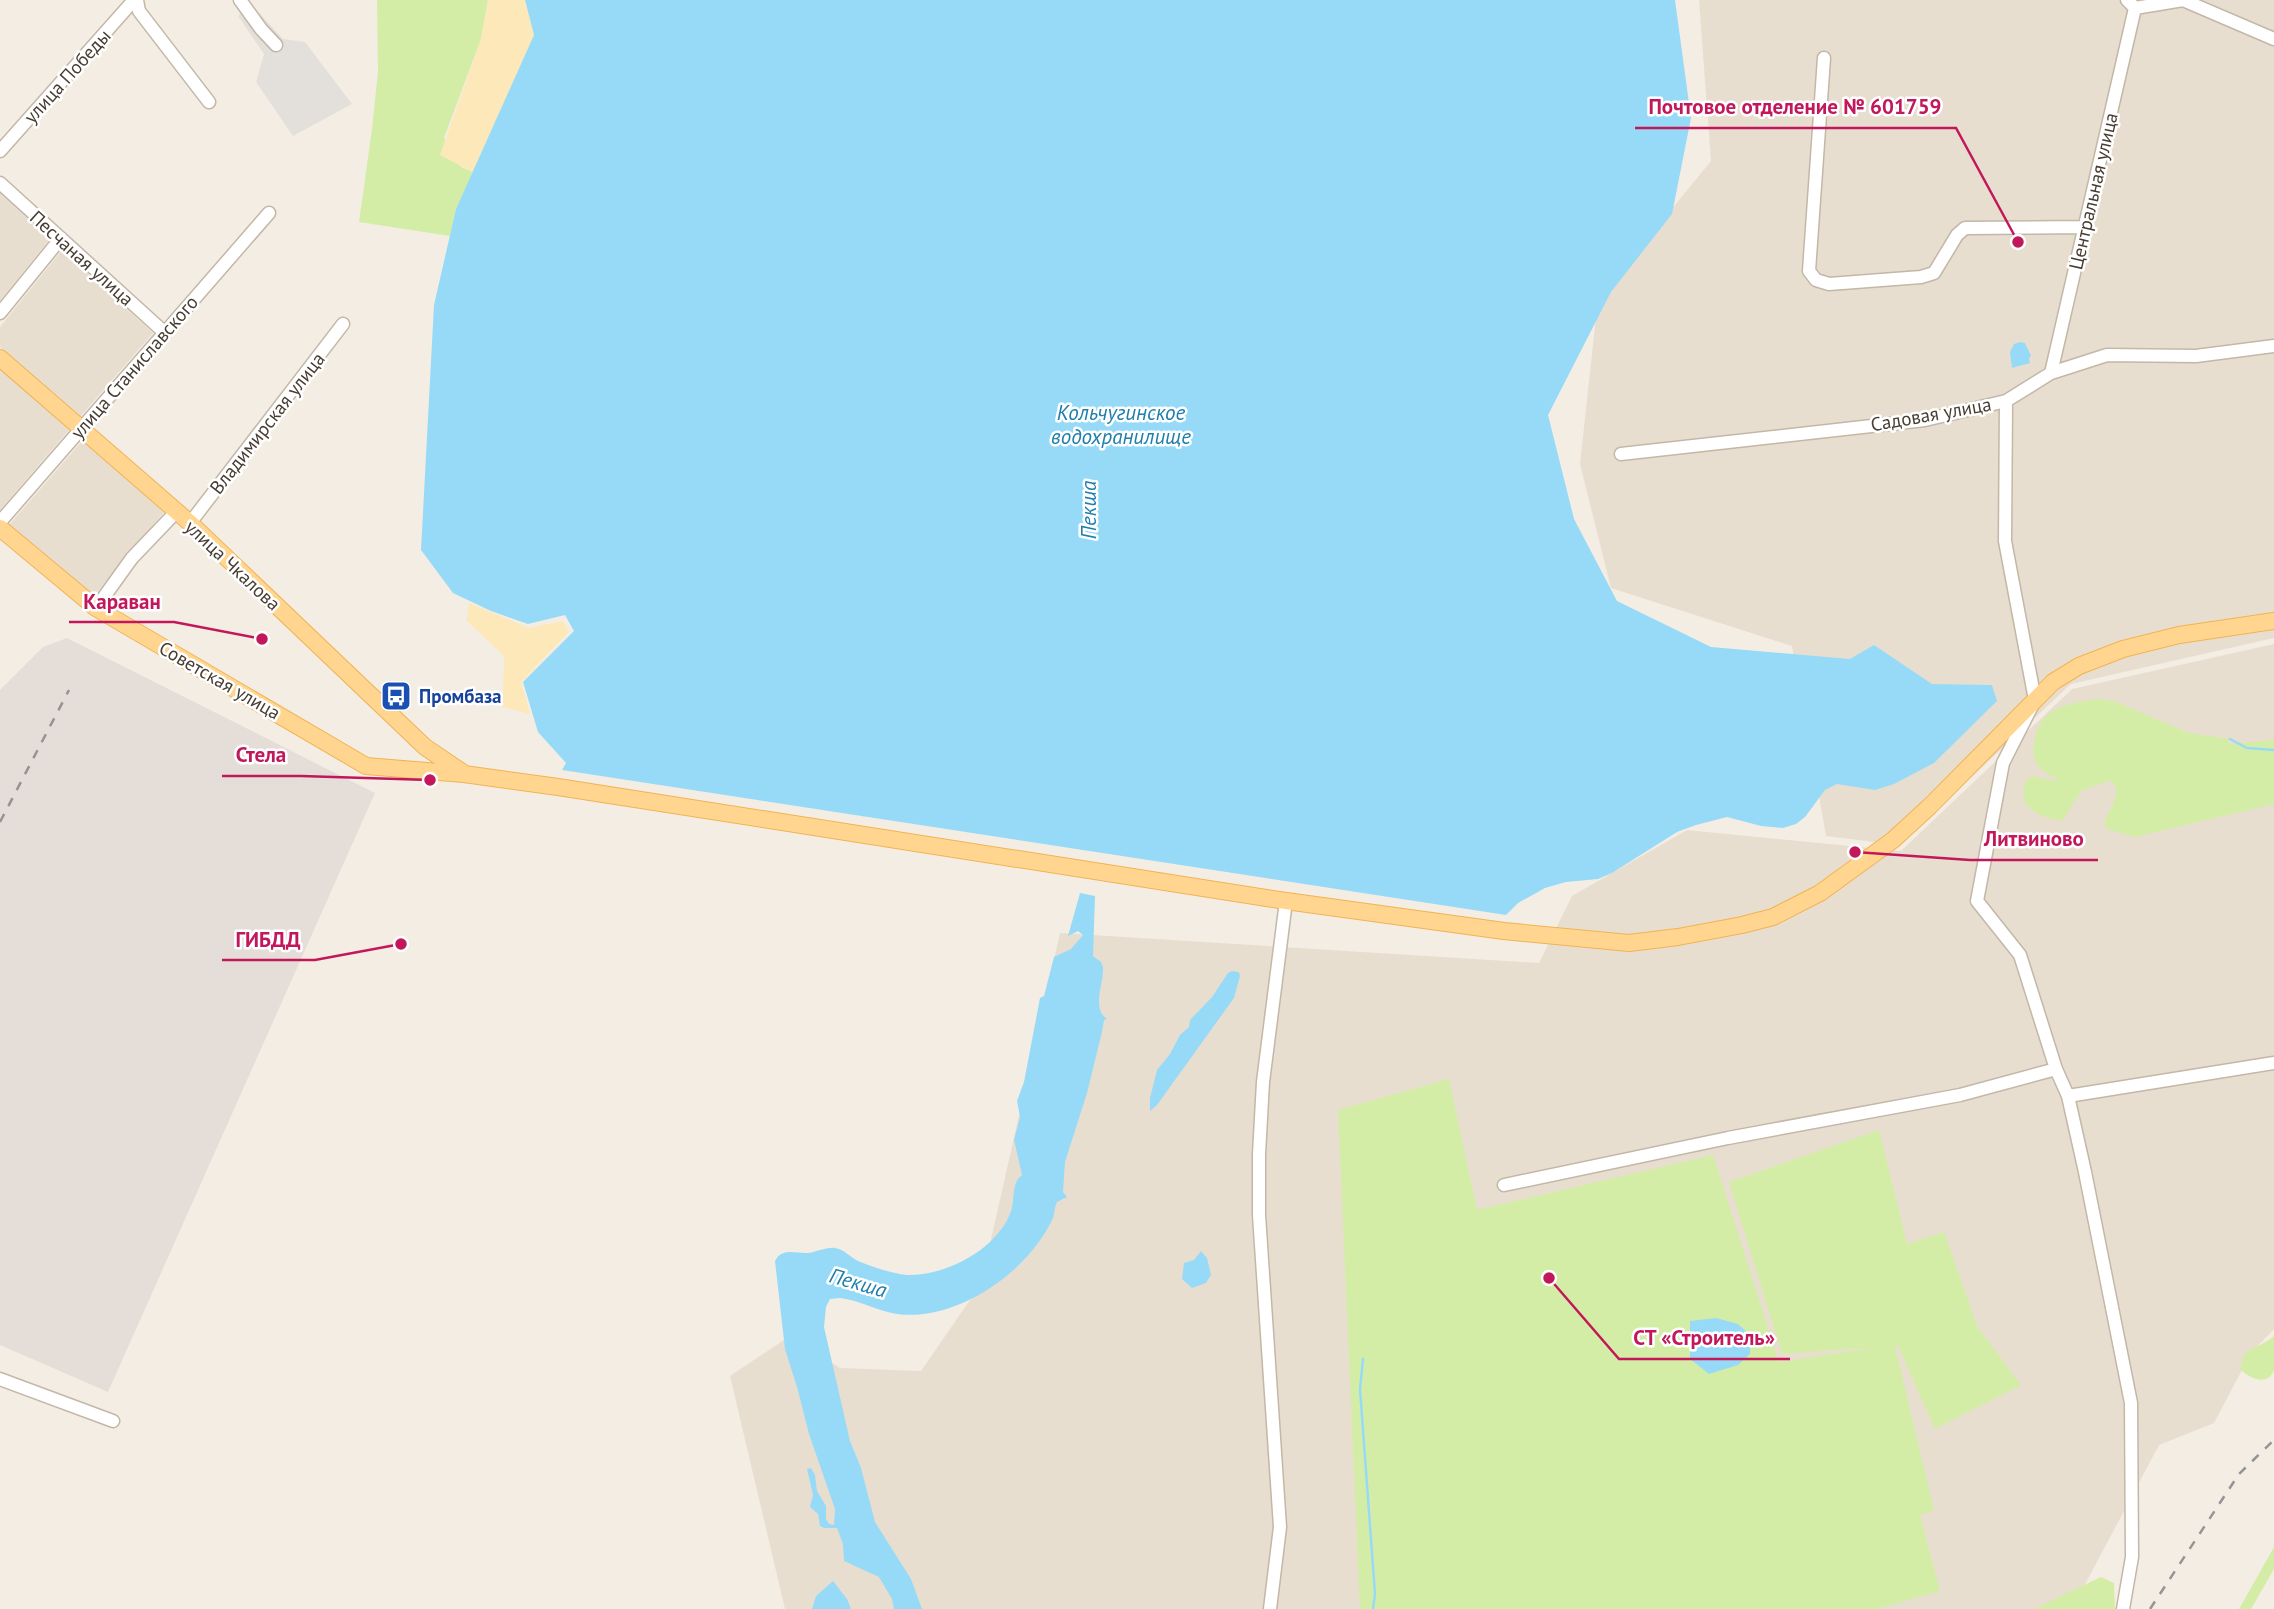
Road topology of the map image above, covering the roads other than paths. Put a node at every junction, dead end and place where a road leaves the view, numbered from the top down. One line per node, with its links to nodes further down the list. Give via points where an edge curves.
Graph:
1 (136, 0): 7 (street, via 139,11); 8 (street, улица Победы)
2 (240, 0): 5 (street)
3 (2131, 4): 4 (street, via 2183,0); 11 (street, Центральная улица)
4 (2274, 39)
5 (276, 45)
6 (1824, 58): 11 (street, via 1809,271 1816,280 1829,284 1934,273 1965,228)
7 (209, 102)
8 (0, 151)
9 (0, 183): 12 (street, Песчаная улица)
10 (269, 212): 15 (street, улица Станиславского)
11 (2085, 227): 18 (street, Центральная улица)
12 (61, 238): 13 (street); 15 (street, Песчаная улица)
13 (0, 313)
14 (343, 324): 24 (street, Владимирская улица)
15 (164, 332): 20 (street, улица Станиславского)
16 (2274, 346): 18 (street, Садовая улица, via 2196,356 2107,355)
17 (0, 358): 20 (main road, улица Чкалова)
18 (2051, 373): 19 (street, Садовая улица)
19 (2006, 401): 21 (street, Садовая улица, via 1926,420); 28 (street, via 2005,541)
20 (81, 429): 22 (main road, улица Чкалова); 23 (street, улица Станиславского)
21 (1621, 454)
22 (176, 512): 24 (main road, улица Чкалова); 26 (street, via 132,558)
23 (0, 522)
24 (190, 523): 29 (main road, улица Чкалова, via 425,747)
25 (0, 528): 26 (main road, Советская улица)
26 (96, 608): 29 (main road, Советская улица, via 366,766)
27 (2274, 621): 28 (main road, Советская улица, via 2179,635 2123,649 2066,673)
28 (2035, 700): 30 (main road, Советская улица, via 1893,840 1820,893 1773,916 1711,932 1629,943); 32 (street, via 2003,764 1977,901 2020,955)
29 (464, 774): 30 (main road, Советская улица)
30 (1286, 901): 37 (street, via 1263,1082 1259,1154 1280,1527)
31 (2274, 1063): 33 (street)
32 (2056, 1069): 33 (street); 34 (street, via 1960,1095)
33 (2068, 1096): 38 (street, via 2131,1403 2132,1557)
34 (1504, 1185)
35 (0, 1379): 36 (street)
36 (113, 1421)
37 (1270, 1609)
38 (2123, 1609)

